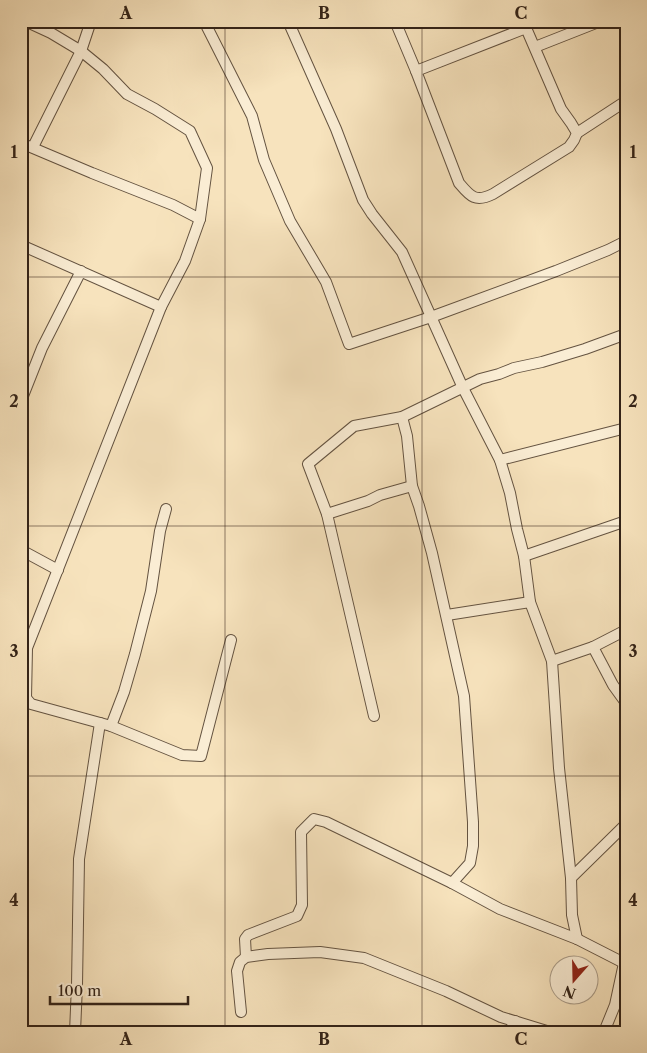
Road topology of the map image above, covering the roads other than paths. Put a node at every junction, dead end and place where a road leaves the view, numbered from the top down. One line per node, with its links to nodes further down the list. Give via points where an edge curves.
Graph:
1 (25, 21): 9 (street)
2 (91, 21): 9 (street)
3 (204, 21): 20 (street, via 252,116 264,160 290,221 326,282 349,344)
4 (288, 21): 20 (street, via 336,129 363,200 402,252)
5 (395, 21): 10 (street)
6 (601, 21): 8 (street)
7 (524, 24): 8 (street); 10 (street)
8 (535, 48): 12 (street, via 561,109)
9 (81, 51): 14 (street); 15 (street, via 127,94 190,131 207,168)
10 (416, 71): 12 (street, via 459,183 476,199 493,194 569,147)
11 (626, 101): 12 (street)
12 (576, 133)
13 (21, 143): 14 (street)
14 (33, 147): 15 (street)
15 (200, 219): 19 (street, via 185,261)
16 (626, 241): 20 (street, via 556,271)
17 (21, 245): 18 (street)
18 (81, 271): 19 (street); 23 (street, via 42,348)
19 (161, 307): 33 (street)
20 (431, 317): 22 (street)
21 (626, 334): 22 (street, via 480,379)
22 (463, 388): 24 (street); 26 (street)
23 (21, 401)
24 (402, 418): 27 (street); 29 (street, via 354,426 308,464)
25 (626, 428): 26 (street)
26 (500, 460): 32 (street)
27 (412, 486): 29 (street); 35 (street)
28 (166, 509): 44 (street, via 151,590 124,692)
29 (327, 514): 42 (street)
30 (626, 521): 32 (street)
31 (21, 550): 33 (street)
32 (524, 556): 34 (street)
33 (58, 570): 39 (street)
34 (530, 602): 35 (street); 40 (street)
35 (446, 615): 47 (street, via 464,696 474,822 470,864)
36 (626, 630): 38 (street)
37 (231, 640): 44 (street, via 201,756 182,755)
38 (593, 647): 40 (street); 41 (street)
39 (24, 658): 43 (street, via 28,666 26,698 31,704)
40 (552, 661): 46 (street)
41 (626, 703)
42 (374, 716)
43 (100, 723): 44 (street); 53 (street, via 79,859)
44 (111, 726)
45 (626, 824): 46 (street)
46 (571, 878): 48 (street)
47 (452, 883): 48 (street, via 500,909); 49 (street, via 314,819 301,832 302,905 297,916 248,935 245,939)
48 (576, 939): 50 (street)
49 (246, 957): 51 (street, via 237,971); 52 (street, via 320,952 364,958)
50 (625, 962): 56 (street, via 615,1005)
51 (241, 1012)
52 (515, 1021): 54 (street); 55 (street)
53 (75, 1032)
54 (509, 1032)
55 (550, 1032)
56 (604, 1032)

